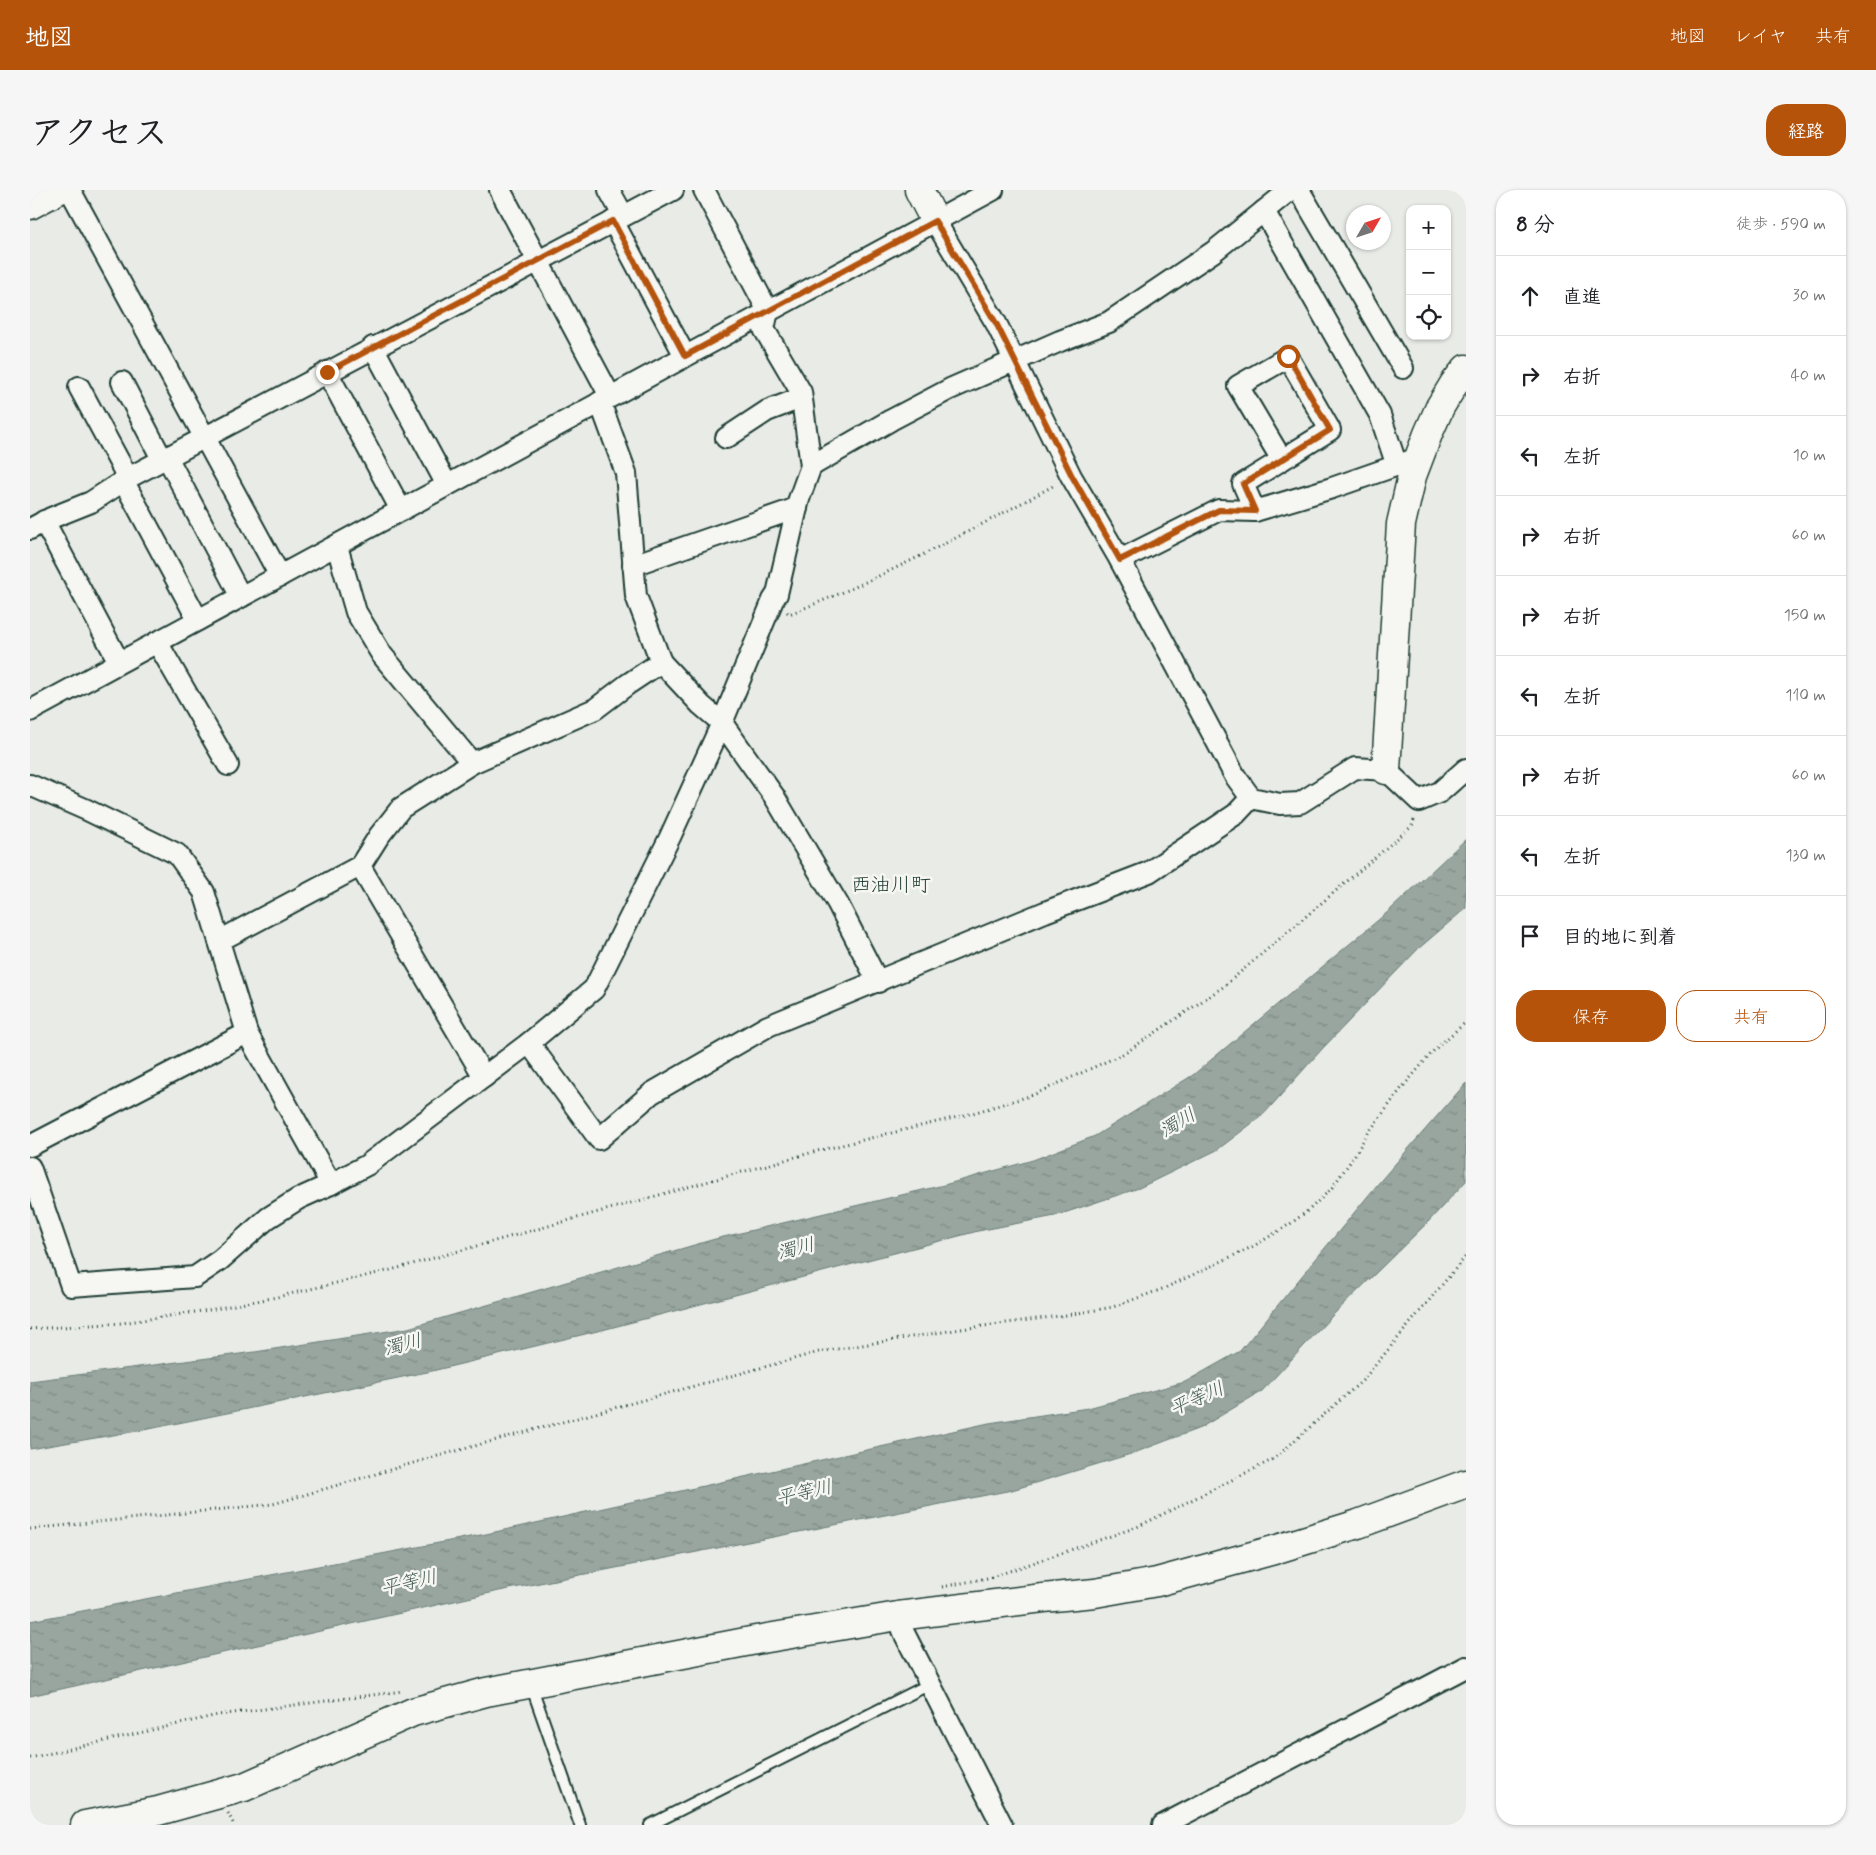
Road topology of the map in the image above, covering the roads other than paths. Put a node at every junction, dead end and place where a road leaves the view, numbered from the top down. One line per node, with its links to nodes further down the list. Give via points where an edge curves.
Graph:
1 (58, 190): 11 (street)
2 (70, 190): 27 (street)
3 (500, 190): 15 (street)
4 (609, 190): 13 (street)
5 (704, 190): 16 (street)
6 (919, 190): 14 (street)
7 (994, 190): 14 (street)
8 (1290, 190): 12 (street)
9 (1299, 190): 20 (street)
10 (664, 192): 13 (street)
11 (30, 205)
12 (1264, 210): 19 (street, via 1213,252 1109,322); 31 (street)
13 (618, 218): 15 (street); 18 (street)
14 (935, 221): 16 (street); 19 (street, via 996,323)
15 (538, 260): 17 (street); 26 (street)
16 (768, 311): 18 (street); 25 (street, via 764,329 801,392)
17 (373, 347): 22 (street); 34 (street)
18 (685, 356): 26 (street)
19 (1013, 361): 32 (street, via 950,389); 40 (street)
20 (1403, 368)
21 (1466, 369): 31 (street)
22 (327, 372): 27 (street); 36 (street)
23 (122, 382): 29 (street)
24 (79, 387): 33 (street)
25 (801, 398): 28 (street, via 767,411); 32 (street)
26 (605, 399): 34 (street); 41 (street, via 626,473)
27 (204, 437): 29 (street); 42 (street)
28 (726, 438)
29 (165, 458): 33 (street); 43 (street)
30 (1282, 460): 30 (street, via 1330,430 1288,356 1238,386); 37 (street, via 1243,484)
31 (1408, 462): 37 (street); 53 (street, via 1412,476 1401,524)
32 (811, 466): 35 (street)
33 (126, 479): 38 (street, via 91,502); 44 (street)
34 (447, 485): 36 (street)
35 (797, 508): 41 (street); 49 (street, via 777,594)
36 (401, 510): 39 (street)
37 (1255, 511): 40 (street, via 1219,510)
38 (37, 525): 46 (street)
39 (338, 546): 42 (street); 50 (street, via 356,612 382,655)
40 (1120, 560): 55 (street, via 1235,776)
41 (633, 565): 47 (street, via 636,596)
42 (280, 576): 43 (street)
43 (241, 597): 44 (street)
44 (198, 620): 45 (street)
45 (156, 642): 46 (street); 51 (street)
46 (119, 662): 48 (street)
47 (661, 662): 49 (street, via 701,705); 50 (street, via 595,709)
48 (30, 711)
49 (722, 722): 58 (street, via 774,796 838,904); 60 (street, via 670,837 594,989)
50 (472, 763): 56 (street, via 401,808)
51 (228, 765)
52 (1466, 769): 53 (street, via 1440,792 1418,801)
53 (1386, 770): 55 (street, via 1355,768 1300,803 1280,804)
54 (30, 785): 57 (street, via 177,854 204,892)
55 (1251, 798): 58 (street, via 1236,814 1150,872)
56 (360, 866): 57 (street); 61 (street)
57 (219, 941): 59 (street)
58 (878, 982): 60 (street, via 768,1026 652,1093 599,1139)
59 (247, 1033): 62 (street); 64 (street)
60 (529, 1043): 61 (street)
61 (484, 1077): 64 (street, via 367,1165)
62 (30, 1146)
63 (30, 1167): 64 (street, via 71,1286 195,1277 268,1218)
64 (331, 1184)
65 (1466, 1484): 66 (street, via 1358,1524 1157,1582 1095,1593)
66 (898, 1616): 68 (street); 69 (street)
67 (1466, 1667): 74 (street)
68 (531, 1684): 70 (street, via 486,1692 414,1712 244,1786 158,1811); 71 (lane)
69 (930, 1684): 72 (lane); 73 (street)
70 (85, 1825)
71 (580, 1825)
72 (650, 1825)
73 (1002, 1825)
74 (1163, 1825)

